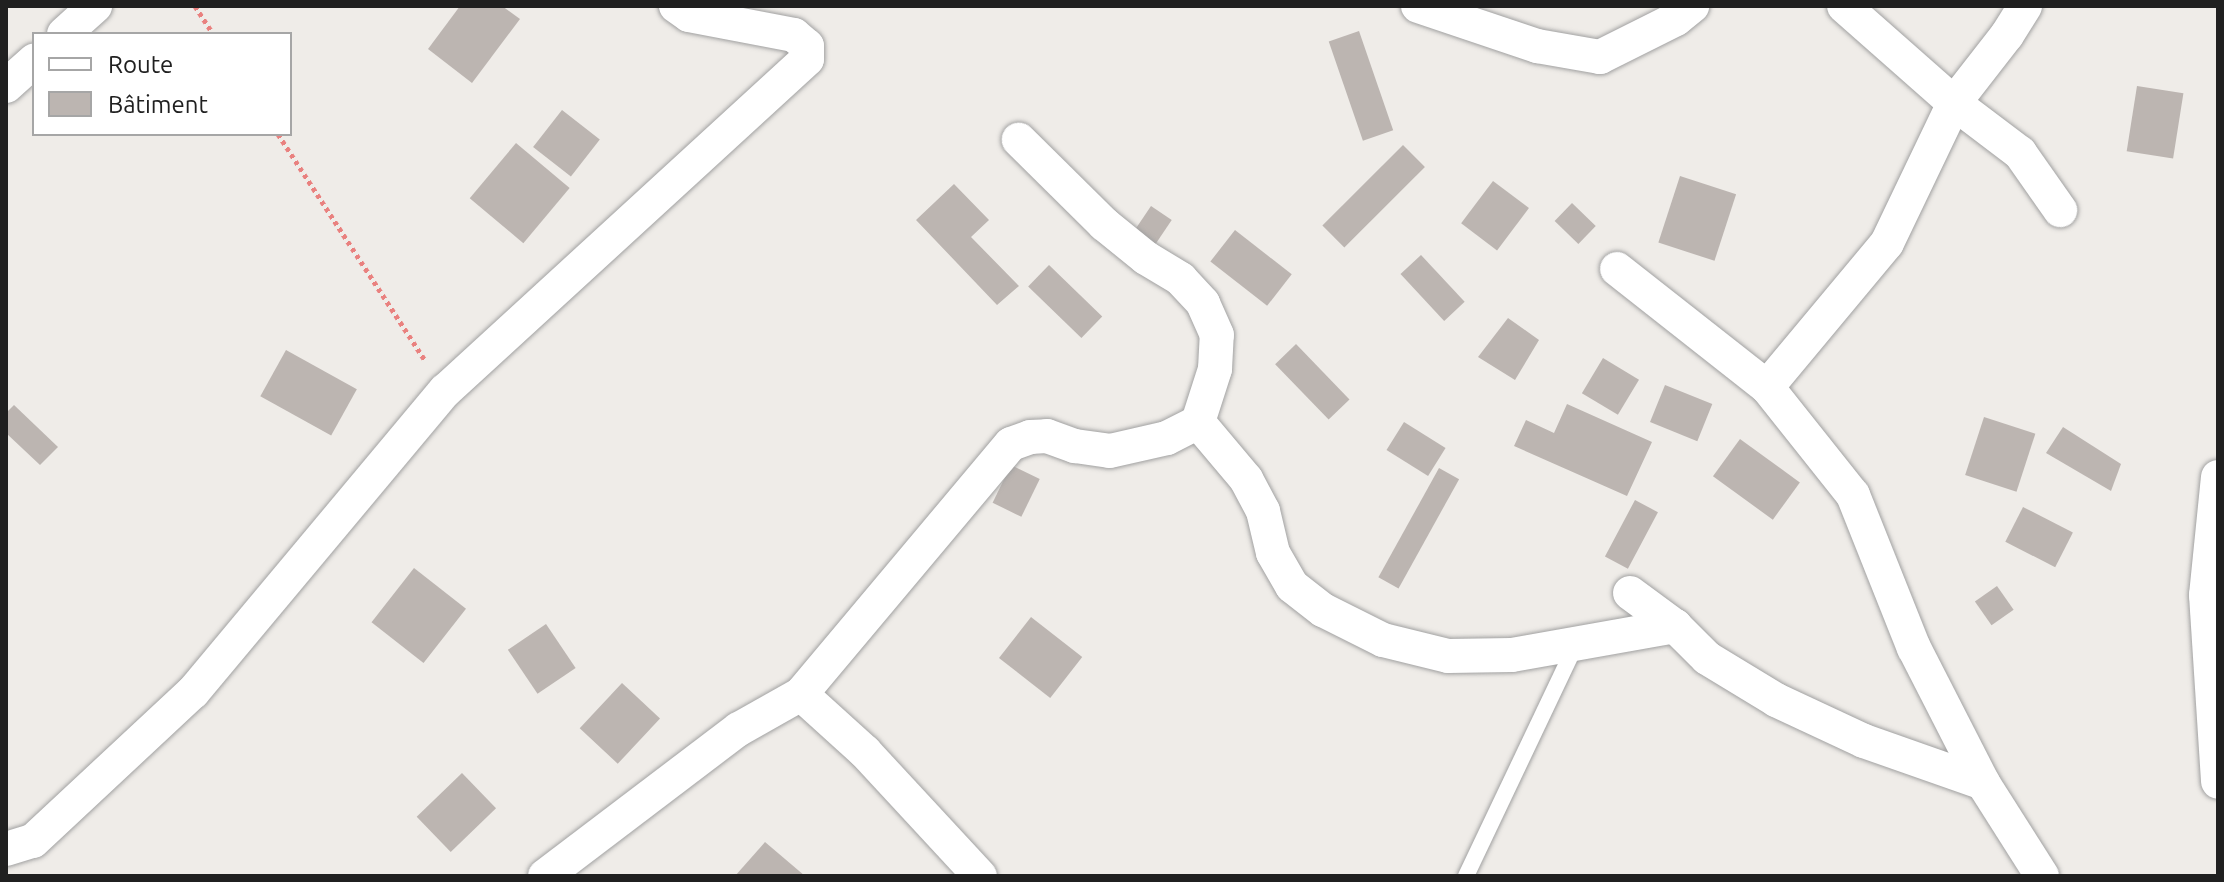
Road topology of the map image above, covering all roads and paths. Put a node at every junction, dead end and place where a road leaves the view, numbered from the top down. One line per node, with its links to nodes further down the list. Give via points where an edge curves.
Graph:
1 (95, 6): 8 (street)
2 (195, 6): 9 (path)
3 (676, 6): 18 (street, via 689,15 794,35 807,46 807,59)
4 (1418, 6): 5 (street, via 1537,46 1600,57)
5 (1692, 6)
6 (1844, 6): 12 (street)
7 (2025, 6): 12 (street)
8 (66, 32)
9 (212, 32)
10 (32, 63): 11 (street)
11 (6, 86)
12 (1954, 103): 15 (street, via 2020,153); 17 (street, via 1887,243)
13 (279, 136): 18 (path)
14 (1019, 140): 19 (street, via 1104,224 1181,279 1203,303 1217,335 1215,369)
15 (2060, 210)
16 (1617, 269): 17 (street)
17 (1767, 387): 26 (street, via 1853,495 1914,648)
18 (445, 391): 27 (street, via 193,692 33,841)
19 (1198, 422): 23 (street, via 1246,479 1263,511 1273,553 1292,586 1323,610 1383,640 1448,656 1512,655); 24 (street, via 1167,438 1110,451 1047,436 1011,444)
20 (2218, 477): 25 (street, via 2206,595)
21 (1630, 593): 22 (street)
22 (1675, 626): 23 (street); 26 (street, via 1707,658 1776,700 1864,741)
23 (1576, 644): 30 (lane)
24 (801, 694): 28 (street, via 739,729); 29 (street, via 865,752)
25 (2218, 782)
26 (1983, 783): 31 (street)
27 (6, 849)
28 (545, 876)
29 (980, 876)
30 (1466, 876)
31 (2042, 876)

